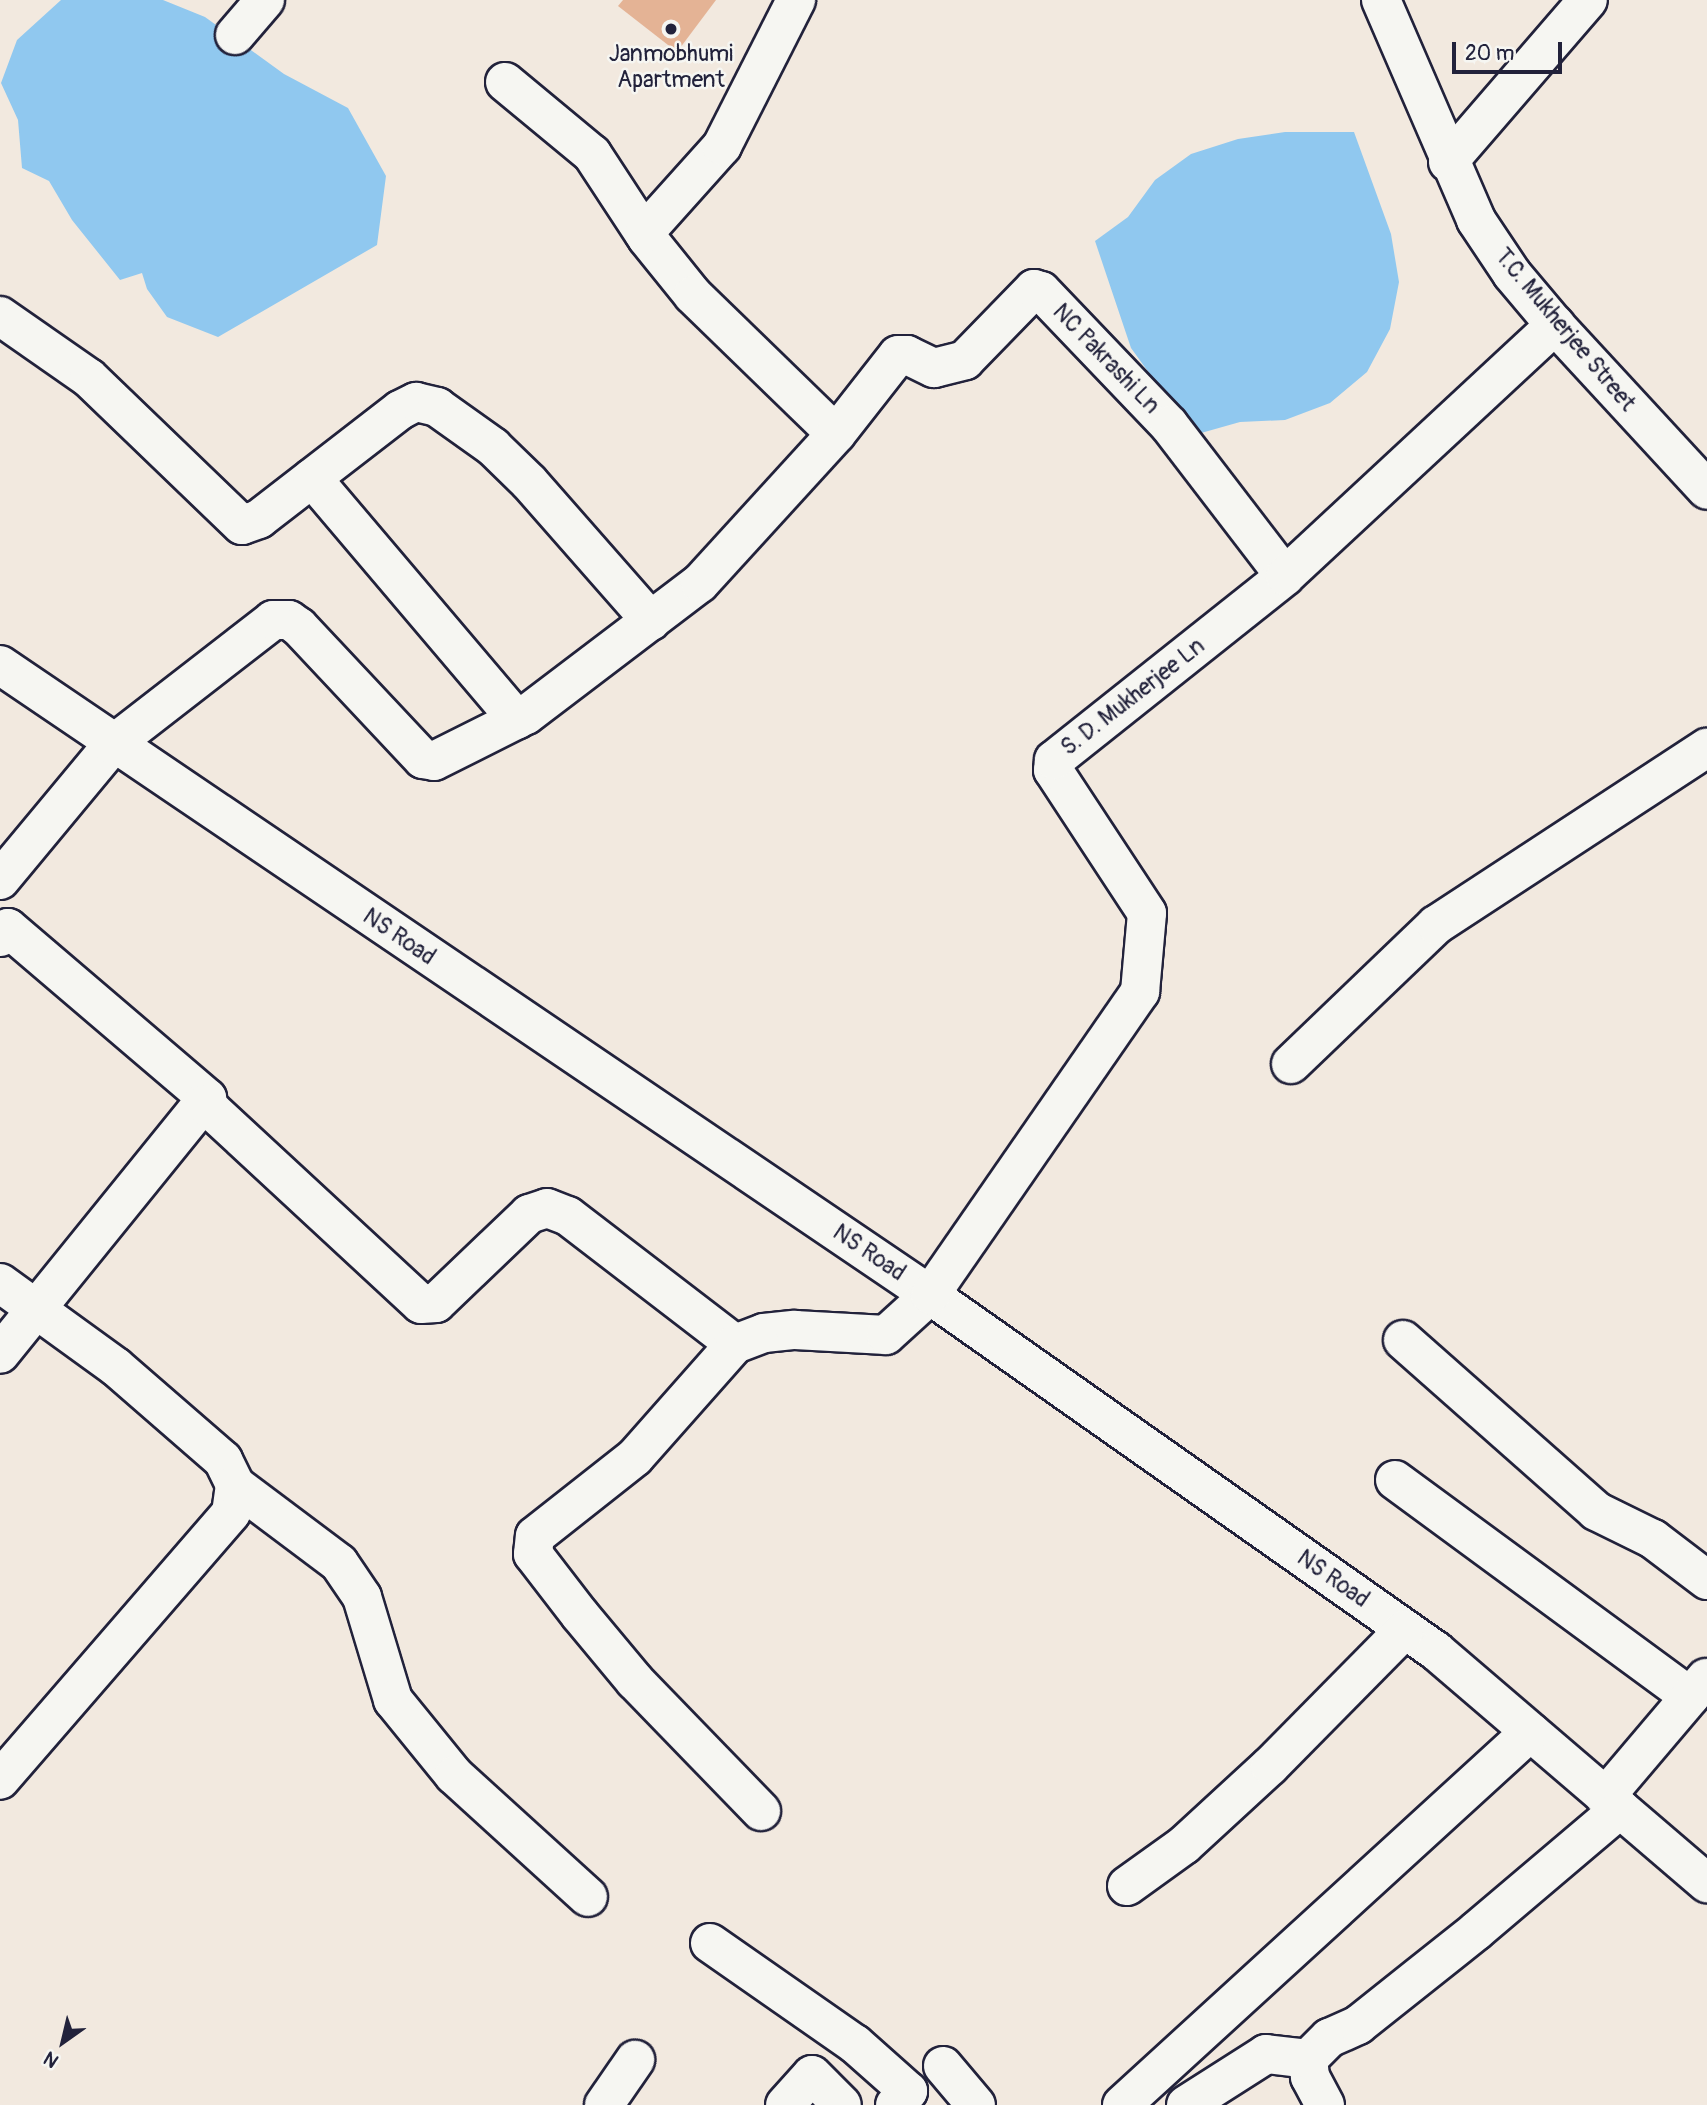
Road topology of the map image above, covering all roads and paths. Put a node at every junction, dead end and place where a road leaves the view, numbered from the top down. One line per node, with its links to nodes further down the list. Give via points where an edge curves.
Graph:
1 (265, 0): 5 (street)
2 (796, 0): 8 (street, via 722,146)
3 (1381, 0): 7 (street, T.C. Mukherjee Street)
4 (1588, 0): 7 (street)
5 (235, 36)
6 (505, 82): 8 (street, via 592,154)
7 (1448, 162): 10 (street, T.C. Mukherjee Street, via 1476,220 1512,274)
8 (643, 233): 11 (street, via 713,317)
9 (0, 316): 12 (street, via 89,378 242,525 253,524)
10 (1555, 325): 13 (street, T.C. Mukherjee Street); 14 (street, S. D. Mukherjee Ln)
11 (836, 434): 14 (street, NC Pakrashi Ln, via 898,355 934,368 965,360 1038,289 1169,425); 15 (street, NC Pakrashi Ln, via 700,583)
12 (312, 478): 15 (street, via 400,410 416,402 437,407 458,419 520,474); 17 (street)
13 (1707, 490)
14 (1284, 576): 25 (street, S. D. Mukherjee Ln, via 1054,760 1054,770 1147,913 1140,992)
15 (651, 621): 17 (street, NC Pakrashi Ln)
16 (0, 666): 18 (street, NS Road)
17 (517, 720): 18 (street, NC Pakrashi Ln, via 435,761 423,759 299,627 281,618)
18 (112, 745): 20 (street); 25 (street, NS Road)
19 (1707, 748): 22 (street, via 1436,925)
20 (0, 880)
21 (3, 929): 23 (street, via 205,1093)
22 (1291, 1064)
23 (205, 1104): 26 (street); 28 (street, via 421,1304 436,1303 529,1214 547,1208 568,1216)
24 (0, 1283): 26 (street)
25 (930, 1295): 28 (street, via 882,1336 794,1330 764,1333); 33 (street, NS Road)
26 (36, 1310): 29 (street); 31 (street, via 116,1367 223,1460)
27 (1403, 1340): 32 (street, via 1596,1511 1653,1539)
28 (735, 1344): 38 (street, via 635,1457 534,1536 532,1547 635,1681)
29 (0, 1353)
30 (1395, 1480): 34 (street)
31 (235, 1485): 36 (street, via 231,1513); 41 (street, via 339,1563 362,1597 393,1700 454,1775)
32 (1707, 1580)
33 (1404, 1630): 35 (street, NS Road); 40 (street, via 1270,1766 1184,1845)
34 (1699, 1687): 37 (street)
35 (1530, 1732): 37 (street, NS Road); 51 (street)
36 (0, 1780)
37 (1613, 1803): 39 (street, NS Road); 43 (street, via 1476,1931 1359,2025 1329,2038)
38 (761, 1811)
39 (1707, 1883)
40 (1127, 1886)
41 (588, 1897)
42 (710, 1943): 49 (street, via 873,2060 908,2091)
43 (1308, 2059): 52 (street, via 1266,2054); 53 (street, via 1310,2077)
44 (635, 2060): 46 (street)
45 (943, 2066): 50 (street)
46 (604, 2105)
47 (785, 2105): 48 (street, via 812,2075)
48 (842, 2105)
49 (895, 2105)
50 (976, 2105)
51 (1122, 2105)
52 (1186, 2105)
53 (1325, 2105)

